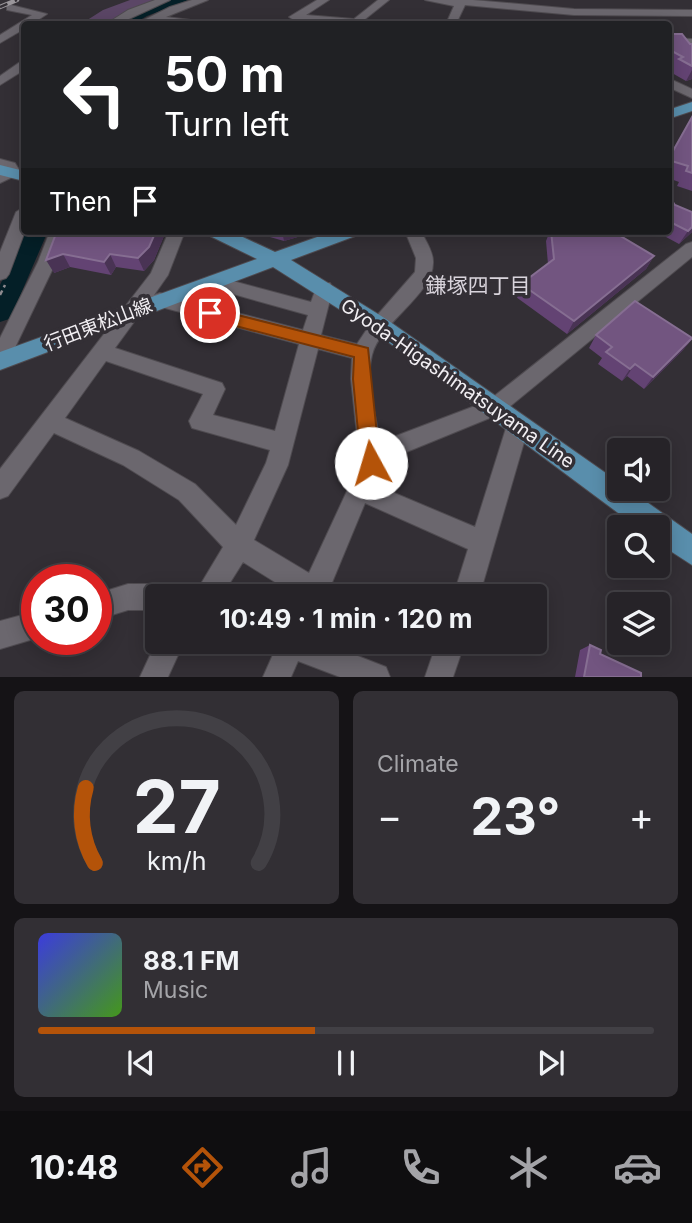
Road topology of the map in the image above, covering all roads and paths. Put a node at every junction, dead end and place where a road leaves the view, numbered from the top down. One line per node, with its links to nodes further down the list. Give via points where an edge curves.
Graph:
1 (33, 0): 11 (street)
2 (166, 0): 17 (street)
3 (203, 0): 15 (street)
4 (324, 0): 20 (street, via 294,17)
5 (384, 0): 21 (street)
6 (430, 0): 9 (street)
7 (589, 0): 12 (street)
8 (639, 0): 14 (street)
9 (461, 2): 10 (street); 22 (street)
10 (532, 9): 12 (street)
11 (5, 10): 16 (street, via 42,14)
12 (588, 12): 14 (street)
13 (692, 13): 14 (street)
14 (640, 14): 23 (street)
15 (152, 18): 18 (street); 19 (street)
16 (31, 21)
17 (116, 21)
18 (146, 21)
19 (176, 21)
20 (344, 21)
21 (357, 21)
22 (453, 21)
23 (644, 21)
24 (21, 27): 25 (street)
25 (0, 40)
26 (20, 64): 27 (street)
27 (0, 81)
28 (672, 84): 29 (street)
29 (692, 94)
30 (692, 106): 31 (main road)
31 (672, 114)
32 (0, 163): 33 (street, via 10,166)
33 (11, 174): 34 (street)
34 (0, 187)
35 (21, 220): 43 (street)
36 (57, 235): 55 (street)
37 (175, 235): 49 (street, via 159,275)
38 (223, 235): 42 (main road, Gyoda-Higashimatsuyama Line)
39 (342, 235): 42 (main road, 行田東松山線)
40 (415, 235): 51 (street, via 425,258 424,274)
41 (692, 248): 56 (street)
42 (276, 260): 44 (main road, 行田東松山線); 45 (main road, Gyoda-Higashimatsuyama Line)
43 (0, 274)
44 (214, 282): 48 (main road, 行田東松山線); 50 (street)
45 (324, 288): 50 (street); 51 (main road, Gyoda-Higashimatsuyama Line)
46 (0, 289): 47 (path)
47 (0, 295)
48 (160, 300): 49 (main road, 行田東松山線); 52 (street)
49 (134, 310): 53 (street); 55 (main road, 行田東松山線)
50 (319, 311): 52 (street)
51 (380, 325): 54 (street); 56 (main road, Gyoda-Higashimatsuyama Line)
52 (310, 339): 54 (street); 59 (street)
53 (102, 352): 57 (street); 59 (street, via 215,389 200,421)
54 (362, 353): 60 (street)
55 (0, 359)
56 (495, 407): 58 (main road, Gyoda-Higashimatsuyama Line); 60 (street)
57 (52, 422): 61 (street); 64 (street, via 131,458 187,492)
58 (518, 425): 63 (street); 65 (main road, Gyoda-Higashimatsuyama Line)
59 (282, 443): 64 (street, via 277,465)
60 (370, 456): 62 (street)
61 (0, 488)
62 (359, 489): 63 (street); 68 (street)
63 (484, 544): 69 (street)
64 (239, 545): 66 (street); 67 (street)
65 (692, 551)
66 (214, 584)
67 (299, 584)
68 (318, 584)
69 (470, 584)
70 (145, 597): 71 (street)
71 (112, 602)
72 (21, 629): 73 (street)
73 (0, 635)
74 (165, 654): 78 (street)
75 (285, 654): 79 (street)
76 (317, 654): 80 (street)
77 (447, 654): 81 (street)
78 (154, 677)
79 (277, 677)
80 (376, 677)
81 (439, 677)

